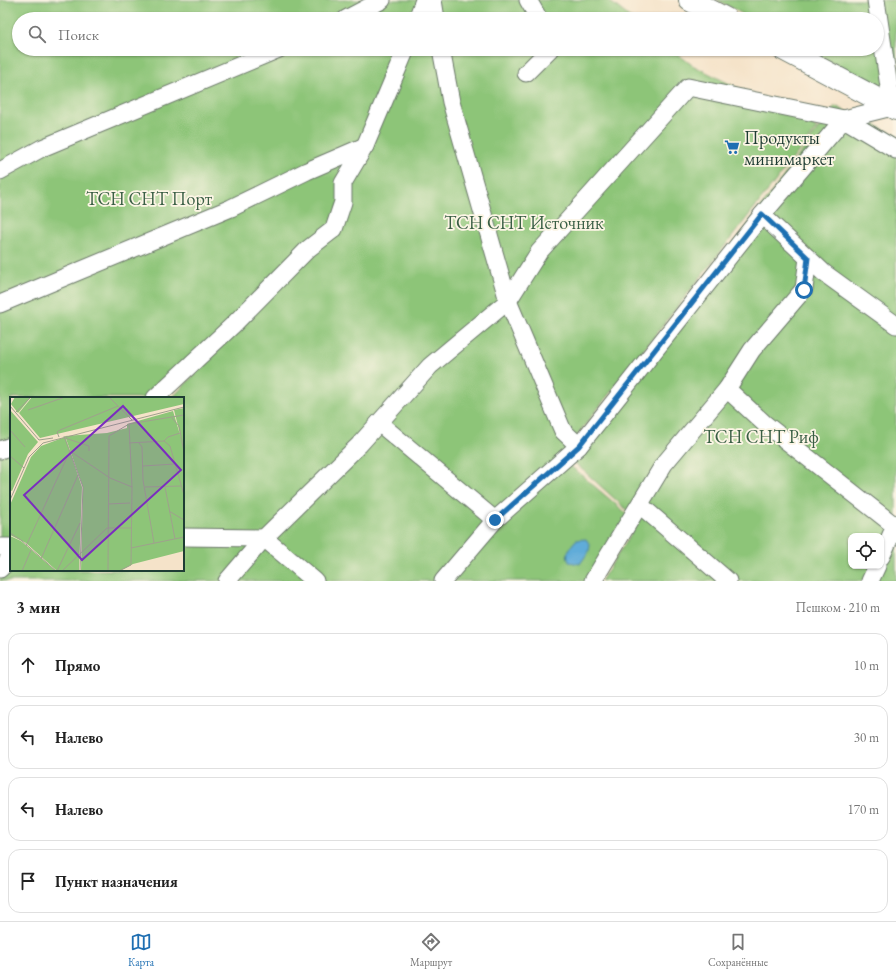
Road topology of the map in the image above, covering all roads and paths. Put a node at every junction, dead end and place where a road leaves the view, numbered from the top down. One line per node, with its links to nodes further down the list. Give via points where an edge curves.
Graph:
1 (382, 0): 7 (street)
2 (424, 0): 8 (street)
3 (433, 0): 9 (street)
4 (528, 0): 10 (street)
5 (690, 0): 11 (main road)
6 (876, 0): 12 (street)
7 (359, 12)
8 (420, 12)
9 (435, 12)
10 (534, 12)
11 (713, 12)
12 (878, 12)
13 (884, 48): 20 (street)
14 (262, 56): 24 (street, via 42,148)
15 (403, 56): 22 (street)
16 (442, 56): 27 (street, via 451,102)
17 (543, 56): 19 (street)
18 (796, 56): 20 (main road)
19 (526, 73)
20 (894, 108): 21 (street)
21 (844, 118): 23 (street); 25 (street); 27 (street, via 688,87 539,252)
22 (365, 146): 28 (street, via 231,208); 31 (street, via 343,183 344,202 334,229 308,249 233,325)
23 (896, 150)
24 (0, 171)
25 (762, 214): 26 (street); 35 (street)
26 (808, 258): 29 (street, via 824,273); 30 (street, via 804,290 752,350)
27 (508, 302): 33 (street, via 430,366); 35 (street, via 563,432)
28 (0, 304)
29 (896, 325)
30 (727, 388): 37 (street, via 664,464); 39 (street, via 765,424)
31 (158, 395): 32 (street)
32 (147, 397)
33 (379, 423): 38 (street); 41 (street)
34 (10, 446): 36 (street)
35 (579, 446): 38 (street)
36 (0, 450)
37 (640, 505): 51 (street); 52 (street)
38 (495, 520): 50 (street)
39 (896, 525): 44 (street)
40 (184, 537): 41 (street)
41 (264, 538): 48 (street); 49 (street)
42 (10, 547): 43 (street)
43 (0, 548)
44 (884, 551)
45 (10, 558): 46 (street)
46 (0, 569)
47 (876, 569): 53 (street)
48 (227, 581)
49 (315, 581)
50 (443, 581)
51 (593, 581)
52 (728, 581)
53 (870, 581)

